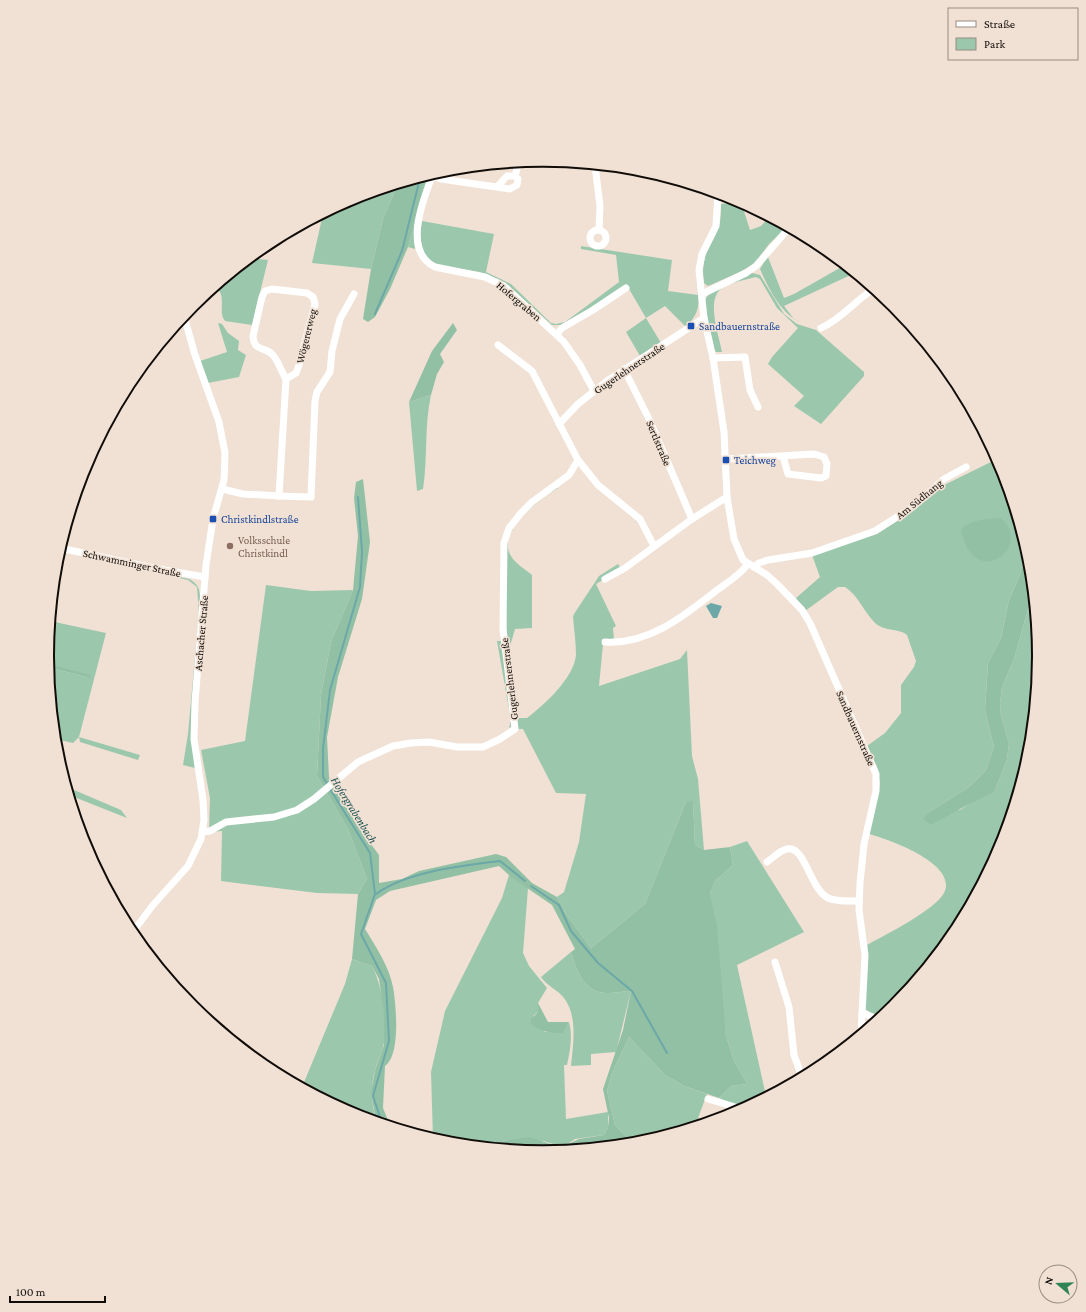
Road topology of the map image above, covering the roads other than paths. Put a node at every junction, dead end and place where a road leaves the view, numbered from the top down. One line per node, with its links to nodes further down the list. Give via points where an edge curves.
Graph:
1 (517, 168): 3 (street, Hofergraben)
2 (596, 170): 8 (street, via 600,206)
3 (515, 176): 6 (street, via 507,176); 6 (street, Hofergraben, via 518,182 513,188)
4 (444, 177): 6 (street, Hofergraben)
5 (431, 180): 17 (street, Hofergraben, via 417,238 418,248 425,260 435,267 494,280 504,286)
6 (497, 187)
7 (718, 199): 13 (street, Sandbauernstraße, via 716,226 700,261)
8 (599, 230)
9 (786, 232): 13 (street, via 756,266)
10 (626, 288): 17 (street)
11 (869, 292): 16 (street)
12 (354, 294): 30 (street, via 340,319 330,372 317,392 315,400 311,497)
13 (702, 294): 14 (street, Sandbauernstraße)
14 (704, 318): 19 (street, Sandbauernstraße); 20 (street, Gugerlehnerstraße)
15 (186, 322): 29 (street, Aschacher Straße, via 194,355 222,432 225,463)
16 (822, 328)
17 (556, 334): 22 (street, Hofergraben, via 573,353)
18 (498, 345): 24 (street, via 532,371)
19 (713, 358): 23 (street, via 744,357 750,390); 26 (street, Sandbauernstraße)
20 (624, 369): 22 (street, Gugerlehnerstraße); 32 (street, Sertlstraße)
21 (286, 379): 21 (street, Wögererweg, via 296,372 299,365 315,304 313,297 307,293 272,289 266,291 262,297 253,342 273,355); 30 (street)
22 (594, 391): 24 (street, Gugerlehnerstraße, via 573,408)
23 (758, 407)
24 (559, 424): 27 (street)
25 (783, 456): 25 (street, via 820,455 824,457 828,473 821,478 788,474); 26 (street)
26 (726, 459): 31 (street, Sandbauernstraße)
27 (578, 460): 33 (street, via 598,486 640,519); 39 (street, Gugerlehnerstraße, via 568,475 521,513 506,535 503,568 504,629 515,729 500,740 483,747 457,747 429,742 393,746 358,762 305,806 292,812 226,822 210,832)
28 (966, 467): 35 (street, Am Südhang, via 944,479 900,516 875,531 812,553 768,560)
29 (222, 489): 30 (street, via 243,494); 36 (street, Aschacher Straße, via 211,529)
30 (279, 496)
31 (727, 497): 32 (street); 35 (street, Sandbauernstraße, via 739,554)
32 (692, 518): 33 (street)
33 (654, 546): 37 (street, via 625,568)
34 (66, 549): 36 (street, Schwamminger Straße)
35 (751, 566): 38 (street, via 666,627 633,640); 41 (street, Sandbauernstraße, via 777,584 802,610 810,623 876,774 876,792 864,844)
36 (205, 577): 39 (street, Aschacher Straße, via 194,728 204,805)
37 (605, 579)
38 (605, 642)
39 (202, 832): 42 (street, Aschacher Straße, via 197,850 188,866)
40 (767, 862): 41 (street, via 782,851 796,849 822,894 836,900)
41 (859, 901): 44 (street, Sandbauernstraße, via 865,955)
42 (136, 928)
43 (775, 962): 47 (street, via 789,1007 794,1055)
44 (862, 1013): 45 (street); 46 (street, Sandbauernstraße)
45 (873, 1017)
46 (861, 1027)
47 (800, 1072)
48 (708, 1099): 49 (street)
49 (732, 1107)

